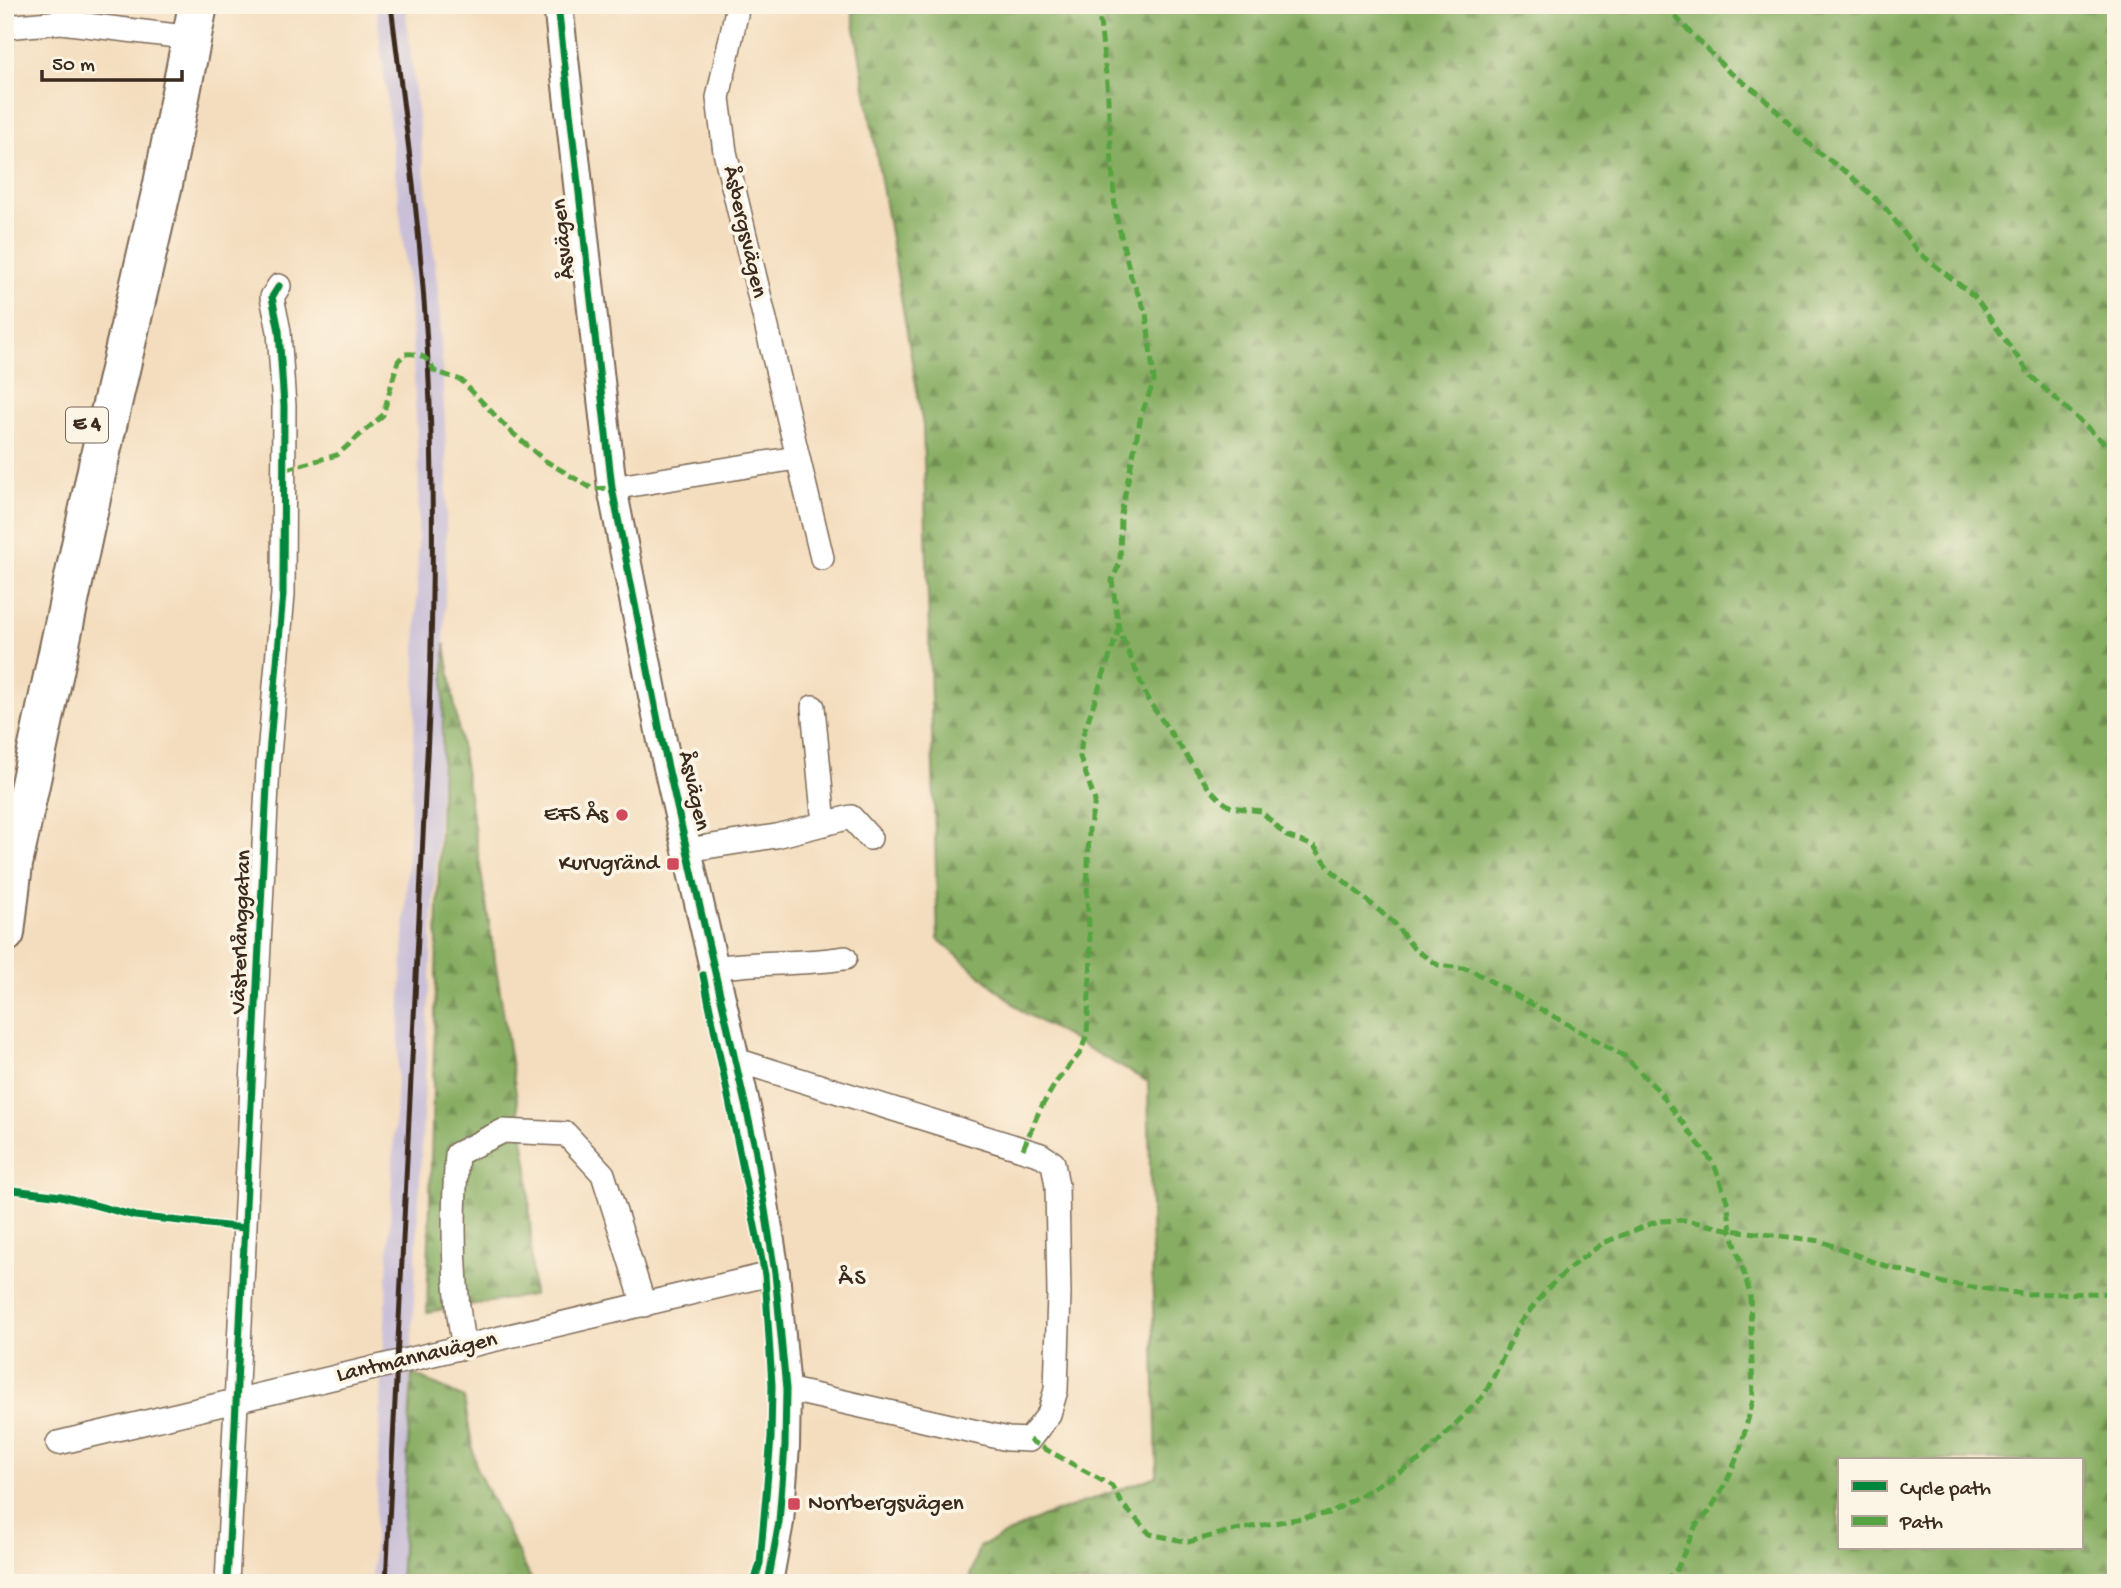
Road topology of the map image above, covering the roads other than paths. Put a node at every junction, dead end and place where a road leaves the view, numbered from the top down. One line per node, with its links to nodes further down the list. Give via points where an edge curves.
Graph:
1 (558, 5): 8 (street, Åsvägen)
2 (738, 5): 7 (street, Åsbergsvägen, via 718,98 725,152)
3 (61, 13): 4 (street); 5 (street)
4 (184, 20): 11 (highway, E 4, via 30,684); 15 (highway, E 4, via 13,864)
5 (5, 27)
6 (279, 286): 23 (street, Västerlånggatan, via 272,297 284,406 283,594 268,766)
7 (796, 458): 8 (street); 9 (street, Åsbergsvägen)
8 (612, 488): 14 (street, Åsvägen, via 629,591)
9 (822, 558)
10 (813, 707): 12 (street)
11 (5, 818)
12 (824, 824): 13 (street, via 851,817); 14 (street)
13 (870, 838)
14 (687, 850): 17 (street, Åsvägen)
15 (5, 933)
16 (845, 958): 17 (street)
17 (714, 968): 18 (street, Åsvägen)
18 (736, 1060): 19 (street, Åsvägen); 22 (street, via 1041,1156 1052,1163 1057,1186 1056,1390 1049,1415 1029,1440)
19 (775, 1273): 20 (street, Lantmannavägen); 22 (street, Åsvägen)
20 (644, 1305): 21 (street, Lantmannavägen); 21 (street, via 603,1174 566,1134 503,1131 457,1154 454,1298)
21 (464, 1348): 23 (street, Lantmannavägen)
22 (786, 1389): 26 (street, Åsvägen, via 779,1522)
23 (238, 1399): 24 (street, Lantmannavägen); 25 (street, Västerlånggatan)
24 (58, 1443)
25 (227, 1583)
26 (768, 1583)

